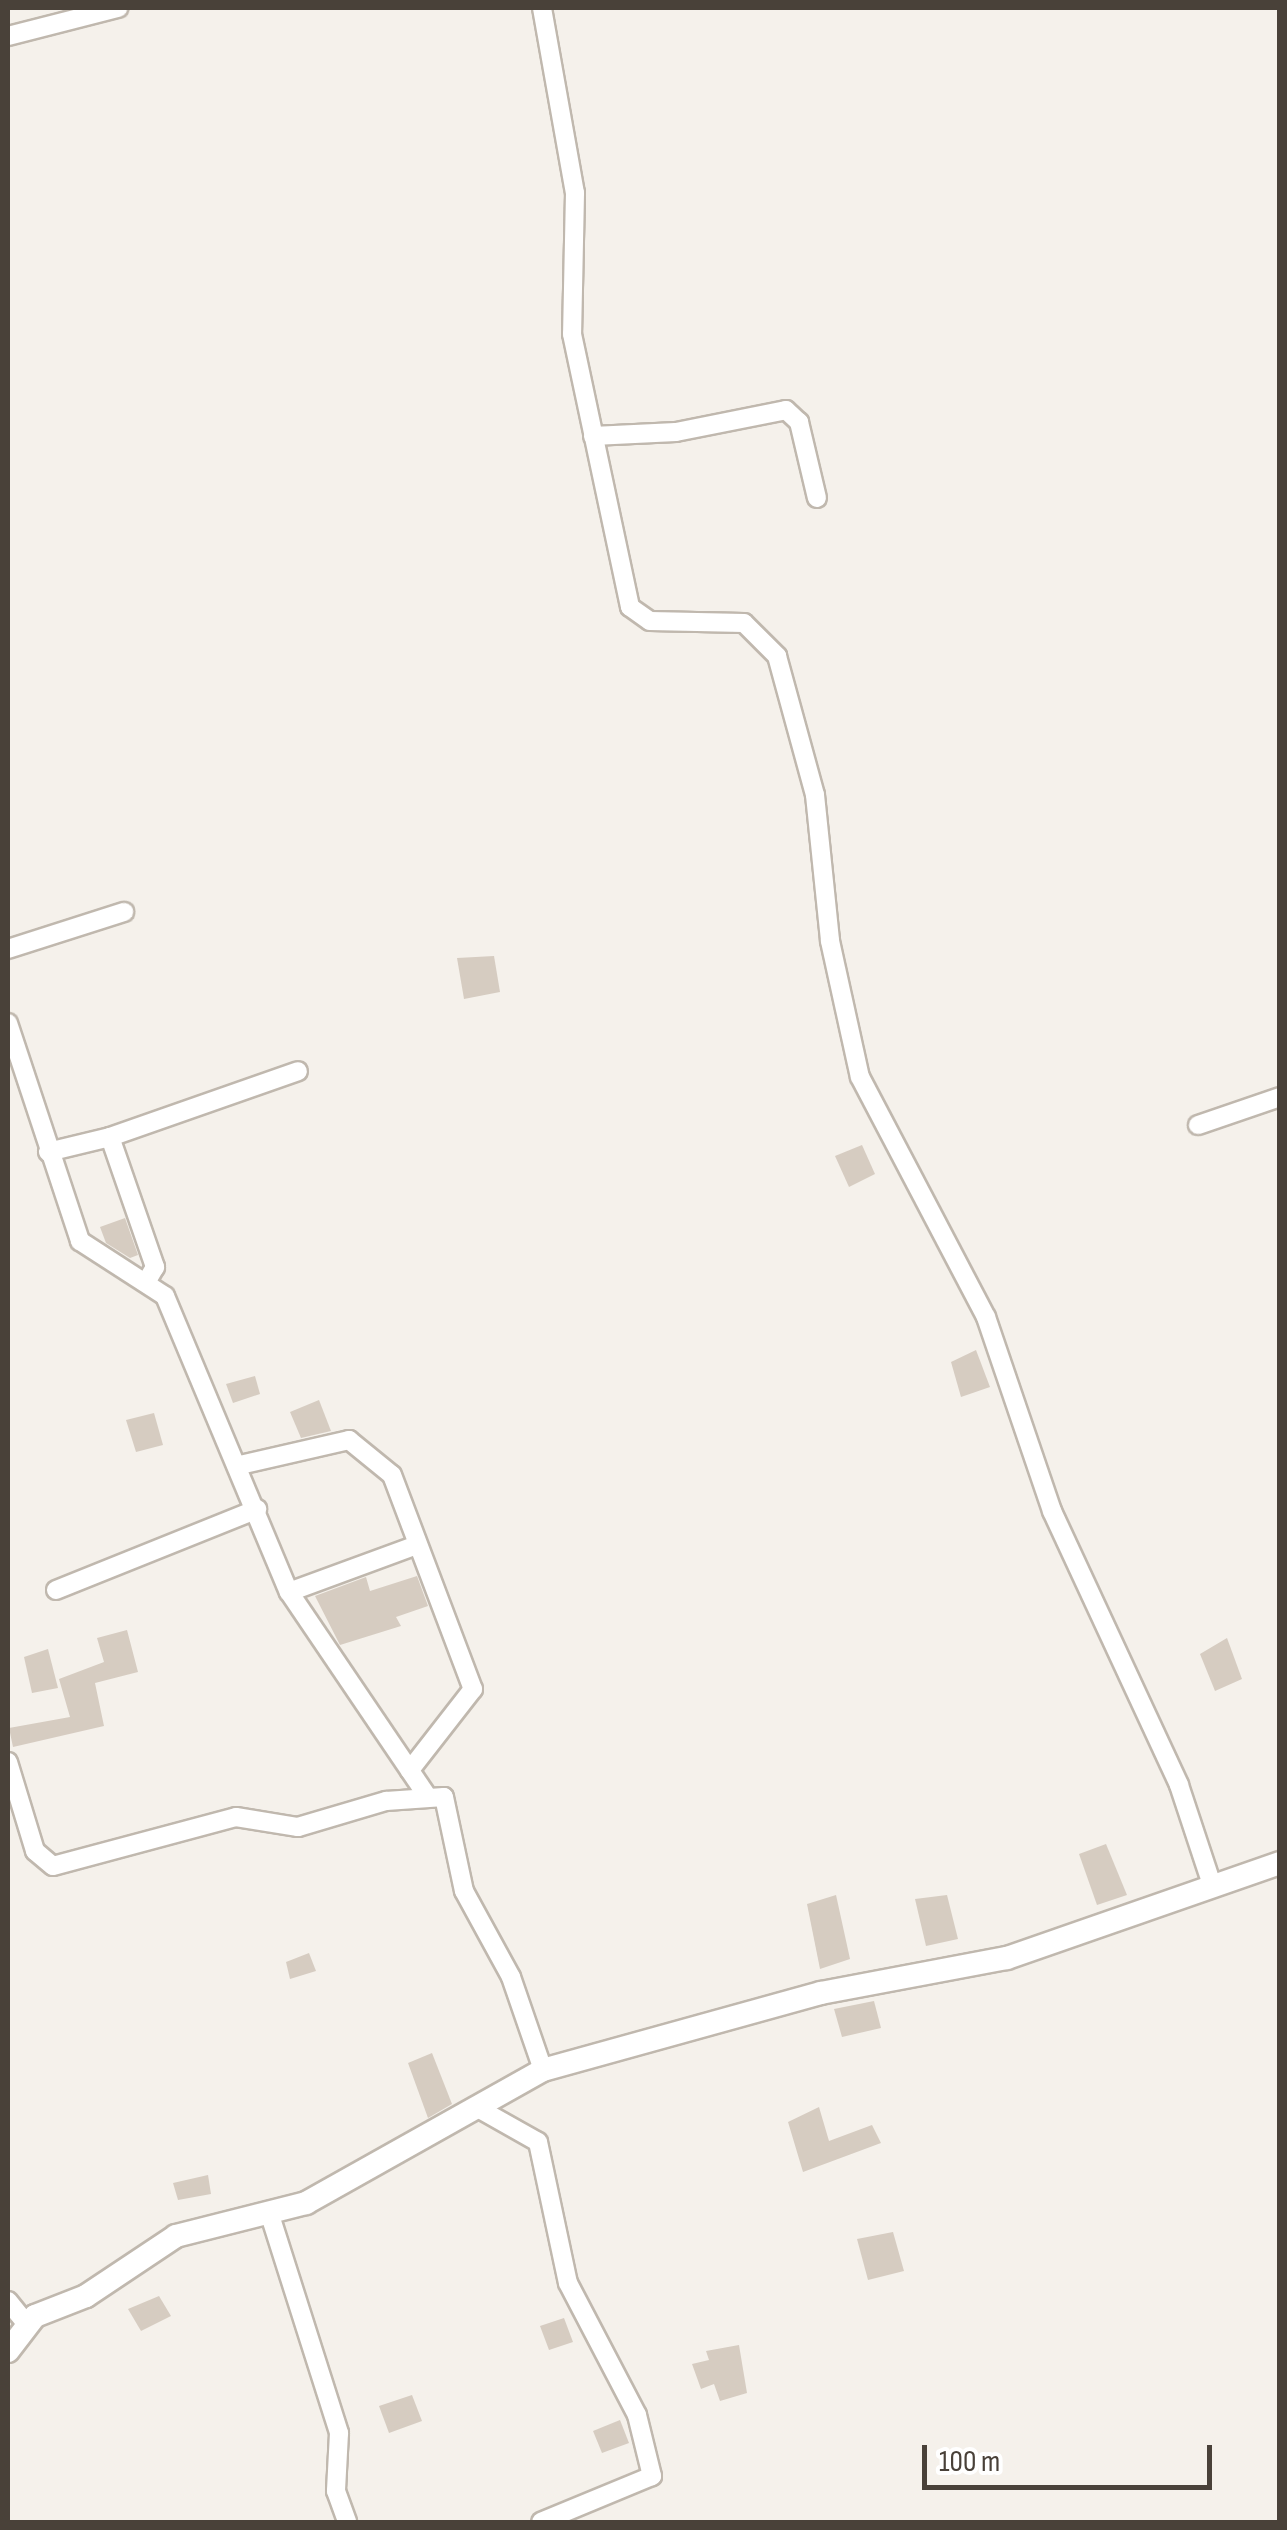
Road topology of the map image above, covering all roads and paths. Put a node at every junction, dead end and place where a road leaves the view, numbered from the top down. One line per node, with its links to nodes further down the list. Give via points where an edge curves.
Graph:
1 (118, 8): 3 (street)
2 (542, 8): 4 (street, via 575,193 571,316)
3 (8, 36)
4 (593, 436): 5 (street, via 676,432 786,410 799,422); 24 (street, via 633,613 650,620 744,622 777,656 815,795 830,941 860,1077 986,1317 1052,1511 1179,1785)
5 (817, 498)
6 (124, 912): 7 (street)
7 (8, 949)
8 (8, 1023): 13 (street)
9 (298, 1071): 12 (street)
10 (1280, 1097): 11 (street)
11 (1198, 1125)
12 (110, 1138): 13 (street); 14 (street, via 155,1268)
13 (48, 1152): 14 (street, via 80,1240 106,1263)
14 (148, 1279): 15 (street, via 166,1296)
15 (240, 1465): 16 (street); 17 (street, via 349,1440 392,1476 416,1524)
16 (257, 1510): 18 (street); 19 (street)
17 (414, 1546): 19 (street); 21 (street, via 473,1689)
18 (56, 1590)
19 (288, 1592): 21 (street)
20 (8, 1762): 22 (street, via 35,1851 53,1866 236,1817 309,1826)
21 (410, 1770): 22 (street)
22 (426, 1794): 25 (street, via 440,1795 452,1808 464,1891 510,1977)
23 (1280, 1864): 24 (street)
24 (1212, 1885): 25 (street, via 1007,1958 821,1993)
25 (543, 2070): 26 (street)
26 (476, 2107): 27 (street, via 345,2184); 32 (street, via 535,2136 568,2283 630,2399 652,2476)
27 (269, 2212): 29 (street, via 176,2236 86,2296); 31 (street, via 339,2434 336,2491)
28 (8, 2301): 29 (street)
29 (26, 2323): 30 (street)
30 (8, 2350)
31 (347, 2522)
32 (541, 2522)

